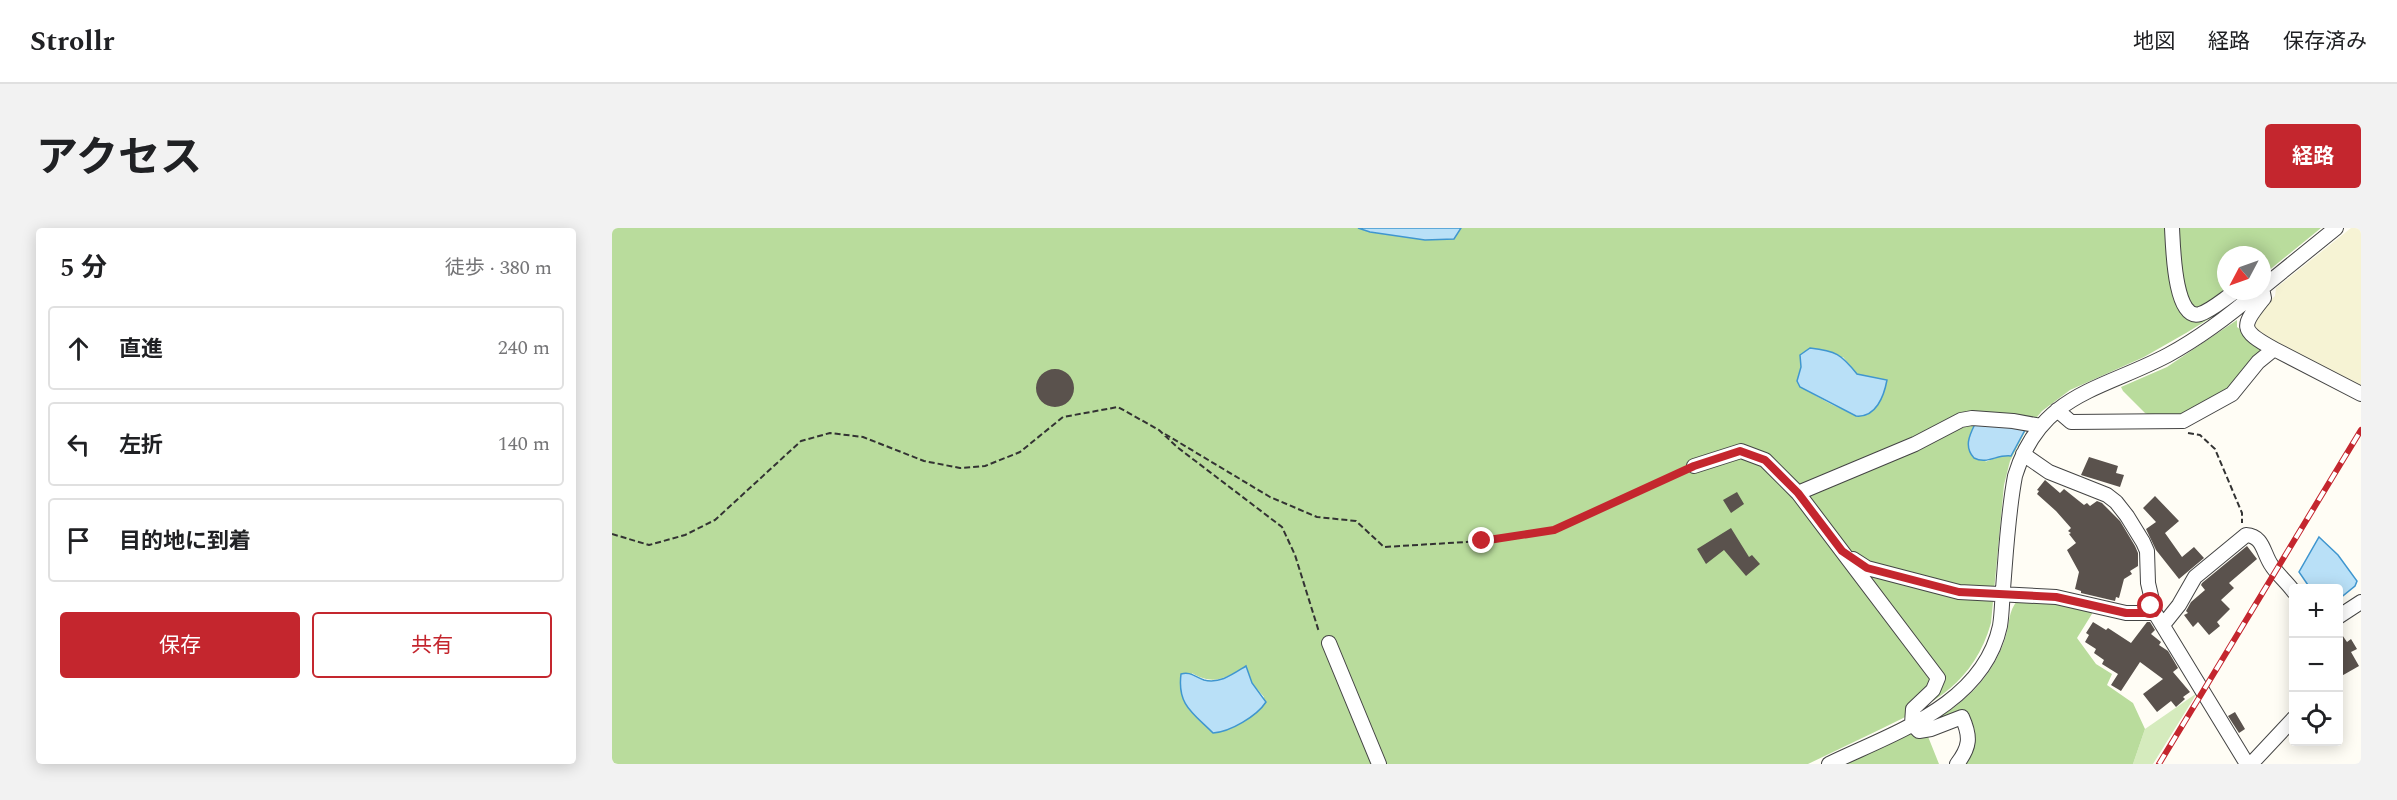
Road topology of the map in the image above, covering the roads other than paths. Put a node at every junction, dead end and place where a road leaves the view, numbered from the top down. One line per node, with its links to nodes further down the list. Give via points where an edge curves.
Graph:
1 (2172, 228): 4 (street, via 2178,285 2187,310 2194,315 2202,313)
2 (2336, 228): 3 (street)
3 (2271, 281)
4 (2222, 300)
5 (2248, 300): 9 (street, via 2170,354 2084,392)
6 (2262, 300): 7 (street, via 2246,324 2250,333)
7 (2274, 349): 8 (street); 9 (street, via 2232,394 2183,421 2071,422)
8 (2361, 394)
9 (2057, 410): 10 (street)
10 (2041, 426): 11 (street); 13 (street, via 1982,418 1961,420 1915,444)
11 (2023, 454): 16 (street, via 2013,487); 18 (street, via 2042,468 2116,502 2144,542)
12 (1694, 466): 13 (street, via 1740,451 1765,460)
13 (1798, 493): 14 (street)
14 (1842, 551): 16 (street, via 1867,568 1937,588); 23 (street, via 1938,678 1933,690 1913,709)
15 (2289, 586): 20 (street, via 2271,565 2262,543 2253,535 2246,535 2195,576)
16 (2002, 593): 18 (street, via 2056,597 2126,613); 23 (street, via 1996,638 1977,674 1944,706)
17 (2361, 602): 19 (street)
18 (2155, 613): 20 (street)
19 (2343, 614)
20 (2163, 625): 27 (street)
21 (1329, 644): 24 (street)
22 (2289, 723): 27 (street)
23 (1912, 724): 25 (street); 26 (street, via 1919,731 1962,717 1969,737 1965,754)
24 (1379, 764)
25 (1829, 764)
26 (1957, 764)
27 (2249, 764)

